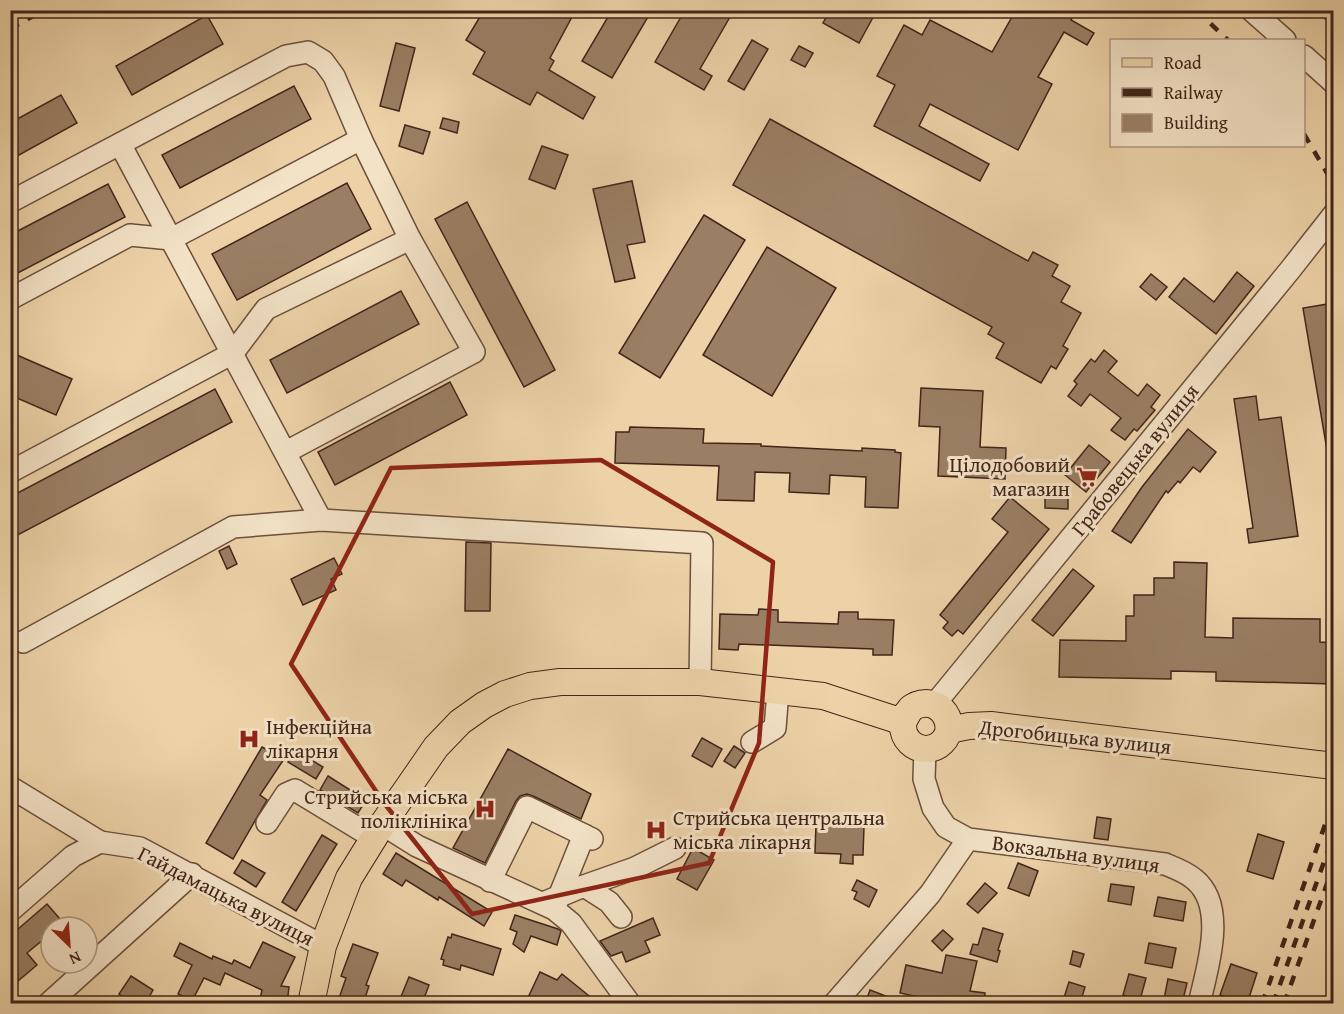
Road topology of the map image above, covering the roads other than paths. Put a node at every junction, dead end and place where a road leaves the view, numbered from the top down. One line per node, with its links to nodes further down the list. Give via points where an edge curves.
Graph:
1 (1251, 10): 2 (street)
2 (1284, 39)
3 (1305, 57): 4 (street)
4 (1330, 73)
5 (361, 139): 6 (street, via 334,76 323,61 308,52 286,56); 9 (street); 10 (street)
6 (120, 144): 7 (street); 9 (street)
7 (10, 202)
8 (1334, 214): 19 (street, Грабовецька вулиця)
9 (171, 239): 11 (street, via 130,235); 12 (street)
10 (410, 239): 12 (street, via 266,309); 13 (street, via 474,352)
11 (10, 299)
12 (233, 353): 13 (street); 14 (street)
13 (286, 452): 15 (street)
14 (10, 472)
15 (321, 520): 16 (street, via 233,527); 17 (street, via 702,543)
16 (23, 642)
17 (700, 682): 18 (main road); 27 (main road, via 560,682 505,694 460,723 435,747)
18 (778, 691): 20 (main road, via 823,696); 22 (street, via 775,728)
19 (934, 705): 20 (main road, via 911,708); 21 (main road, via 946,715)
20 (903, 722): 23 (main road, via 911,743)
21 (949, 730): 23 (main road, via 940,744); 24 (main road, Дрогобицька вулиця, via 991,725)
22 (752, 742)
23 (925, 749): 28 (street, Вокзальна вулиця, via 924,778 933,808 946,827)
24 (1334, 766)
25 (10, 787): 29 (street)
26 (267, 823): 27 (street, via 286,794 295,790)
27 (378, 831): 32 (street); 37 (main road, via 349,878)
28 (968, 840): 41 (street, via 930,894); 42 (street, Вокзальна вулиця, via 1165,864 1185,872 1205,891 1211,905 1213,946)
29 (100, 842): 31 (street, Гайдамацька вулиця, via 140,848); 35 (street, via 73,856)
30 (675, 848): 33 (street, via 635,868)
31 (192, 874): 37 (street, Гайдамацька вулиця); 38 (street)
32 (490, 881): 34 (street); 34 (street, via 526,807 588,837)
33 (584, 886): 34 (street); 36 (street, via 609,902)
34 (552, 903): 40 (street)
35 (10, 911)
36 (621, 916)
37 (323, 946): 39 (main road)
38 (48, 1004)
39 (311, 1004)
40 (630, 1004)
41 (834, 1004)
42 (1198, 1004)

